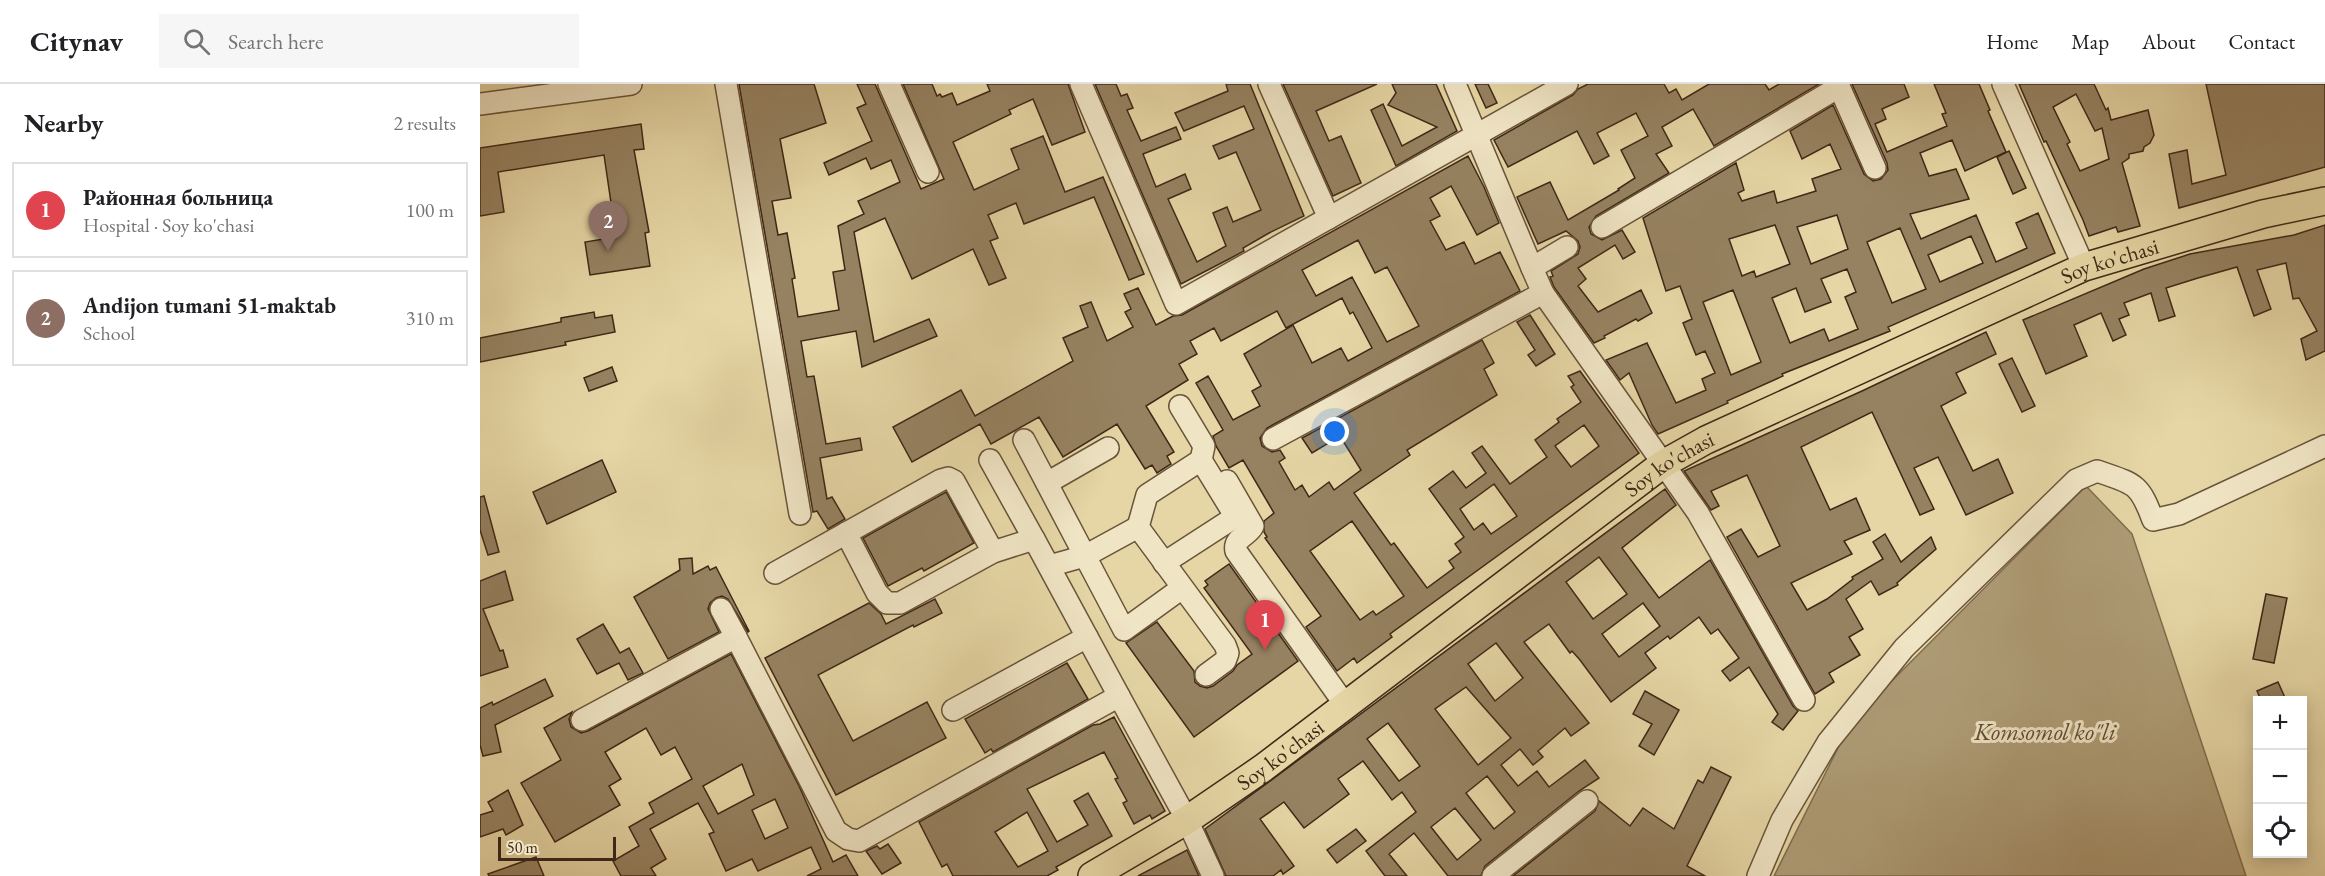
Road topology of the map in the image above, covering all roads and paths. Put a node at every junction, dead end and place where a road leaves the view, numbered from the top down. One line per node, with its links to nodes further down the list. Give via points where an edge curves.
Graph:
1 (631, 84): 10 (street)
2 (726, 84): 32 (street)
3 (889, 84): 14 (street)
4 (1081, 84): 16 (street, via 1176,304)
5 (1269, 84): 16 (street)
6 (1455, 84): 12 (street)
7 (1567, 84): 12 (street)
8 (2003, 84): 19 (street)
9 (1839, 86): 13 (street); 17 (street)
10 (502, 93): 11 (street)
11 (480, 104)
12 (1477, 135): 16 (street); 20 (street)
13 (1875, 168)
14 (928, 172)
15 (2325, 201): 19 (main road, Soy ko'chasi, via 2263,214)
16 (1329, 218)
17 (1602, 227)
18 (1567, 247): 20 (street)
19 (2084, 267): 29 (main road, Soy ko'chasi, via 1706,440)
20 (1532, 268): 21 (street)
21 (1543, 293): 23 (street); 29 (street)
22 (1180, 406): 28 (street, via 1204,446)
23 (1273, 439)
24 (1024, 440): 31 (street)
25 (2325, 446): 56 (street, via 2178,514 2153,520 2144,495 2130,482 2097,471 2076,480 1904,648 1828,742 1782,820)
26 (1108, 448): 31 (street)
27 (990, 460): 35 (street)
28 (1201, 460): 33 (street, via 1147,495); 38 (street, via 1234,514)
29 (1663, 464): 47 (street, via 1698,513); 48 (main road, Soy ko'chasi)
30 (1227, 481): 48 (street, via 1253,526 1237,541 1236,551)
31 (1047, 483): 37 (street)
32 (800, 514)
33 (1138, 527): 37 (street); 38 (street)
34 (846, 533): 36 (street, via 877,592 887,603 900,603); 36 (street, via 948,478 954,481); 40 (street)
35 (1034, 539): 36 (street); 39 (street)
36 (993, 552)
37 (1085, 556): 39 (street); 41 (street, via 1124,630)
38 (1164, 563): 41 (street)
39 (1049, 566): 44 (street)
40 (775, 573)
41 (1182, 588): 45 (street, via 1228,653 1225,661)
42 (721, 609): 43 (street)
43 (736, 637): 46 (street, via 836,831 848,840 859,840); 50 (street)
44 (1087, 637): 46 (street); 49 (street)
45 (1206, 675)
46 (1119, 696): 52 (street)
47 (1804, 700)
48 (1346, 706): 52 (main road, Soy ko'chasi)
49 (953, 710)
50 (582, 720)
51 (1587, 801): 55 (street)
52 (1187, 820): 53 (main road, Soy ko'chasi); 54 (street)
53 (1092, 876)
54 (1213, 876)
55 (1493, 876)
56 (1758, 876)

